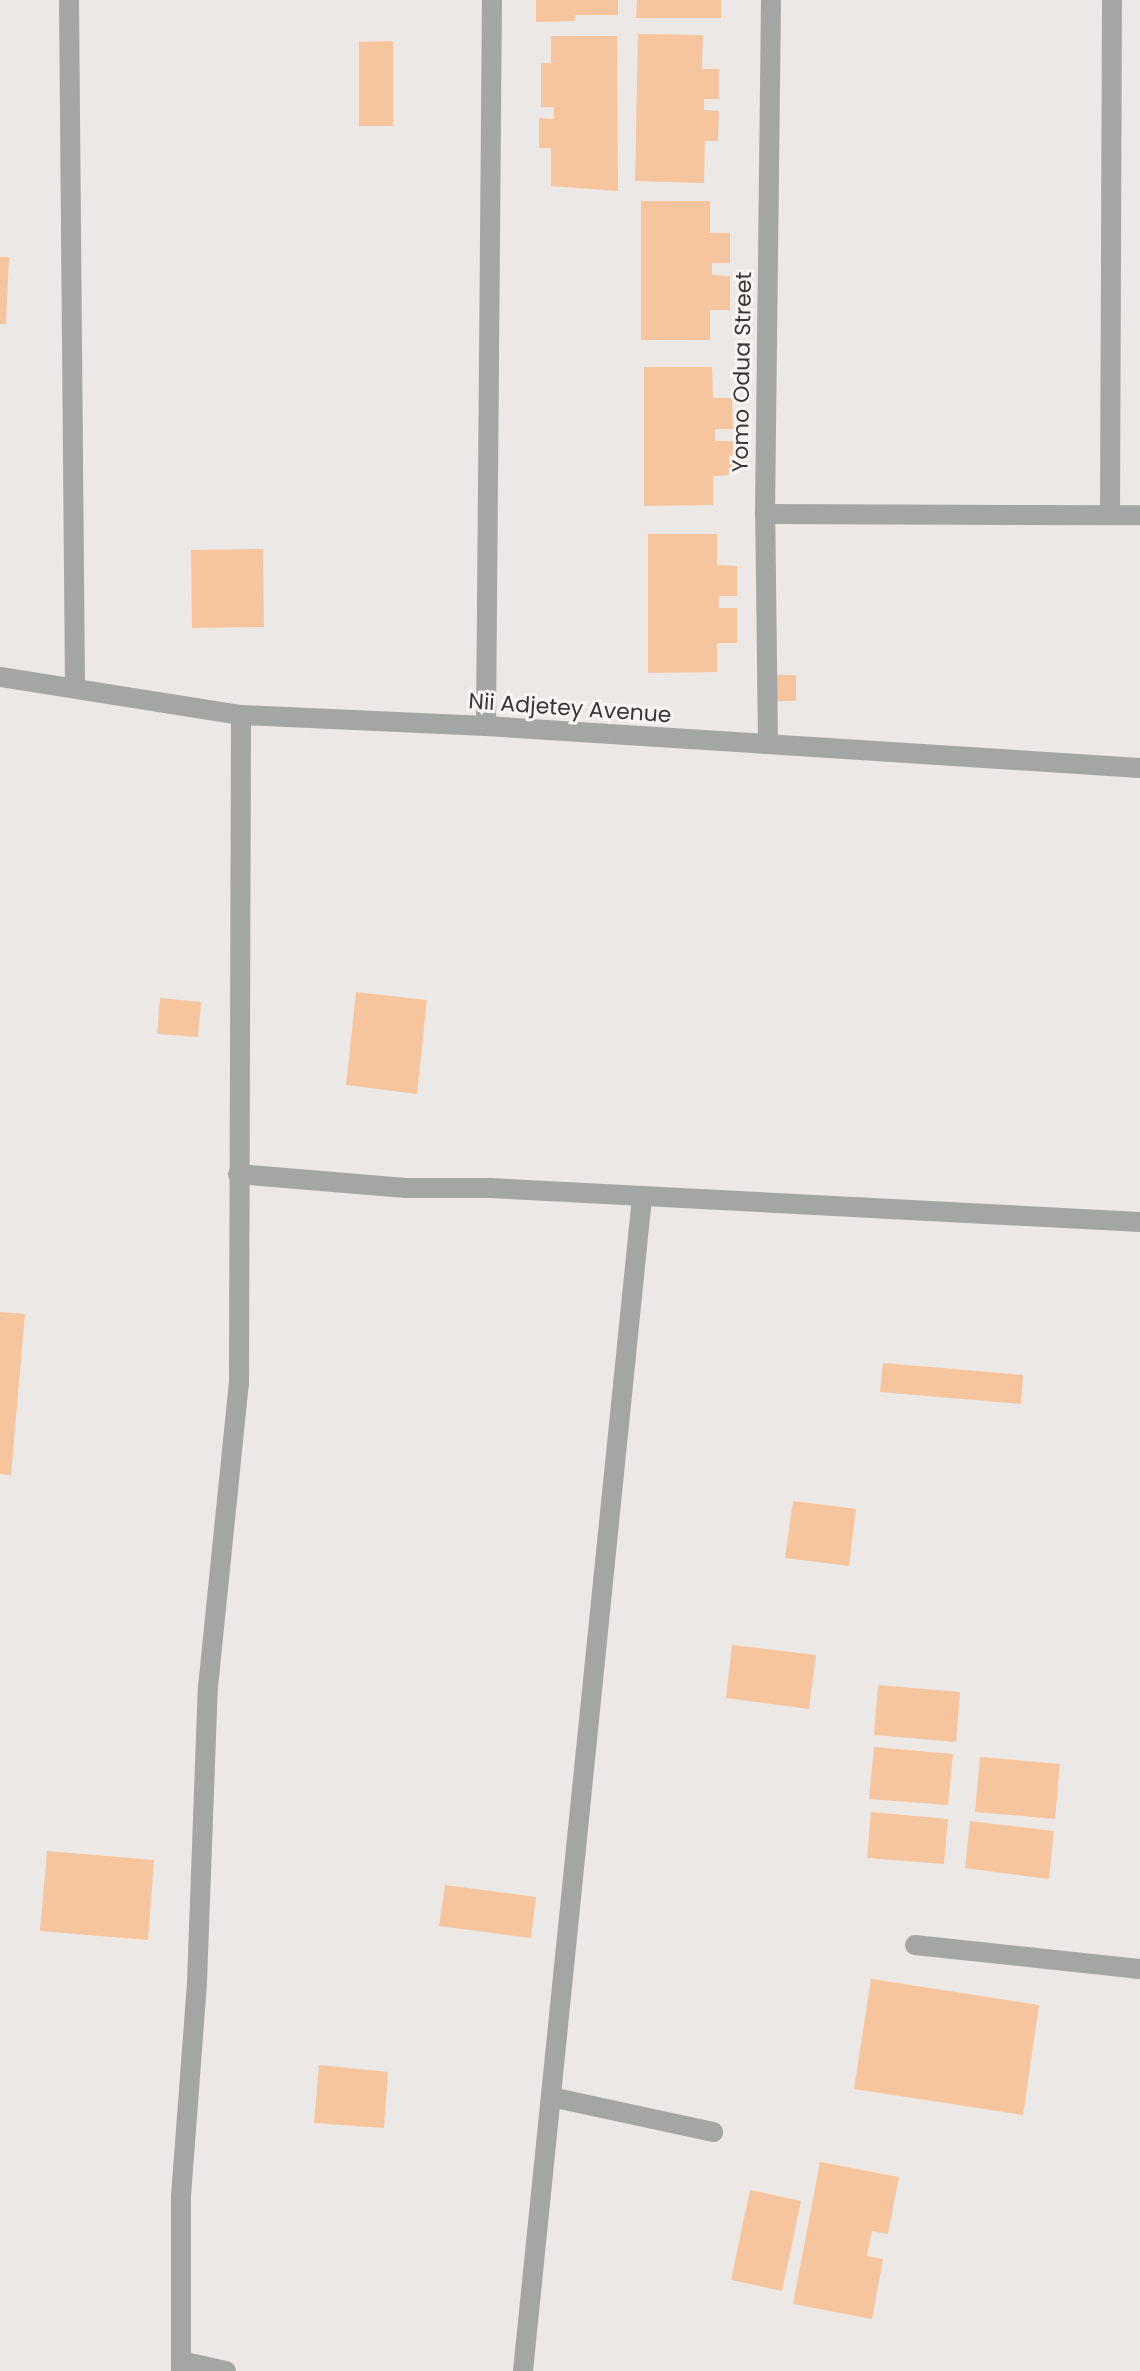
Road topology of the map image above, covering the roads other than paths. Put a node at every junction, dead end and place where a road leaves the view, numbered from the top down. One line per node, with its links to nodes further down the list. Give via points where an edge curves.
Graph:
1 (69, 0): 9 (street)
2 (492, 0): 11 (street)
3 (771, 0): 5 (street, Yomo Odua Street)
4 (1112, 0): 6 (street)
5 (765, 514): 6 (street); 12 (street, Yomo Odua Street)
6 (1110, 515): 7 (street)
7 (1140, 515)
8 (0, 677): 9 (street, Nii Adjetey Avenue)
9 (75, 687): 10 (street, Nii Adjetey Avenue)
10 (241, 715): 11 (street, Nii Adjetey Avenue); 14 (street)
11 (486, 726): 12 (street, Nii Adjetey Avenue)
12 (768, 744): 13 (street, Nii Adjetey Avenue)
13 (1140, 768)
14 (238, 1174): 15 (street, via 405,1188); 21 (street, via 239,1384 208,1687 197,1982 181,2196)
15 (642, 1198): 16 (street); 19 (street)
16 (1140, 1222)
17 (915, 1945): 18 (street)
18 (1140, 1969)
19 (551, 2097): 20 (street); 23 (street)
20 (713, 2132)
21 (181, 2366): 22 (street)
22 (226, 2371)
23 (523, 2371)

